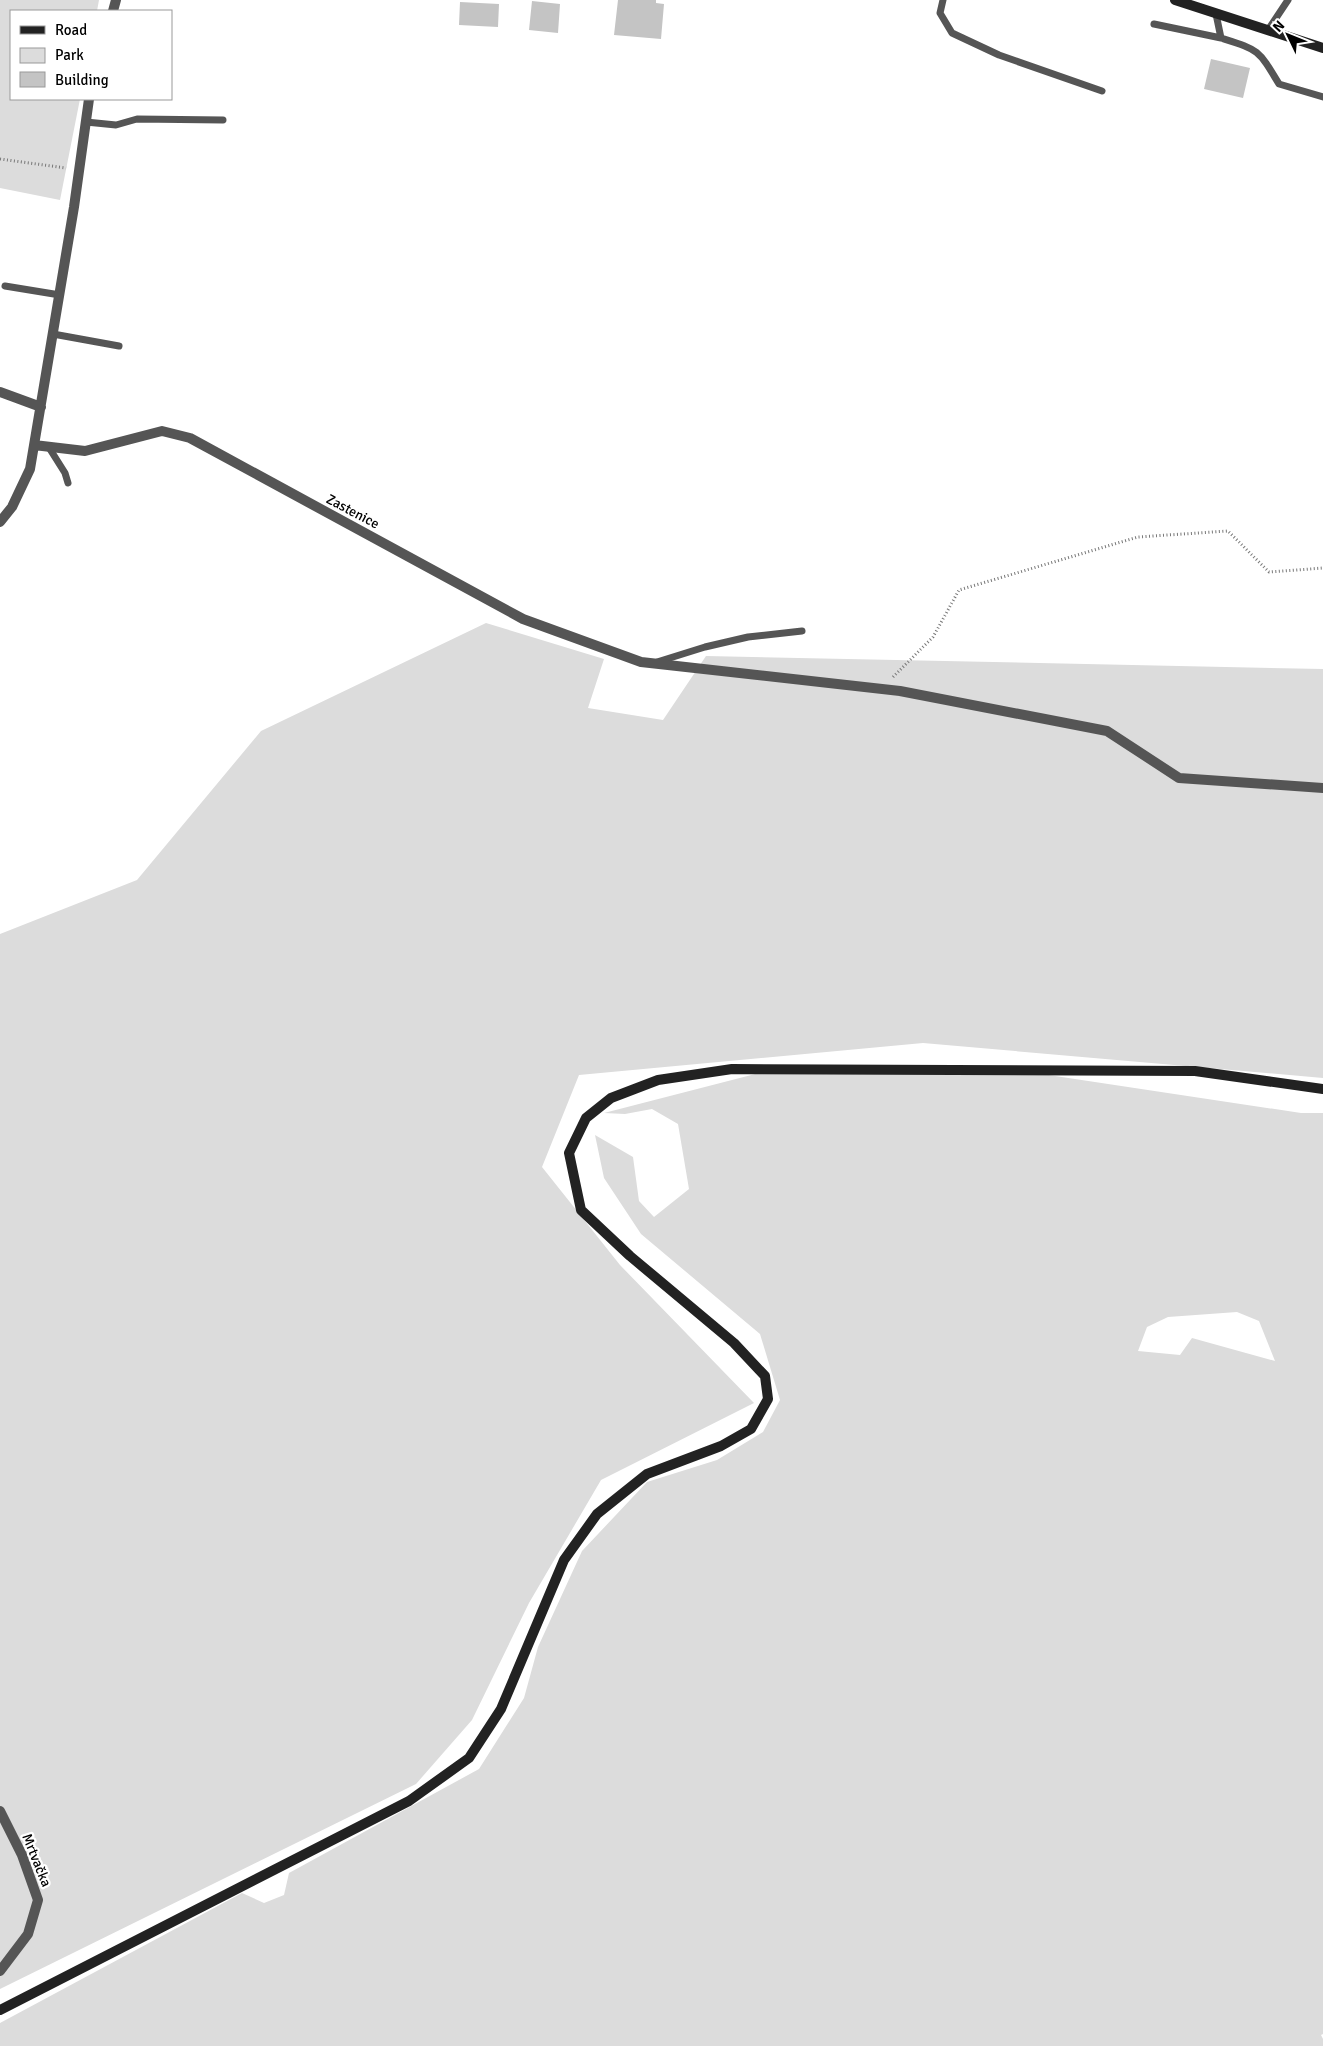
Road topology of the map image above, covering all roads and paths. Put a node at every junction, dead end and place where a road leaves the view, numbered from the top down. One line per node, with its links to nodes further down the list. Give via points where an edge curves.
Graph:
1 (943, 0): 9 (lane, via 940,14 952,33 999,54)
2 (1175, 0): 4 (main road)
3 (1288, 0): 6 (lane)
4 (1216, 14): 6 (main road); 7 (lane)
5 (1154, 24): 7 (lane)
6 (1268, 30): 8 (main road)
7 (1221, 38): 10 (lane, via 1254,49 1279,84)
8 (1323, 48)
9 (1102, 91)
10 (1323, 98)
11 (89, 100): 13 (street)
12 (223, 120): 13 (lane, via 137,119 116,125)
13 (86, 122): 15 (street)
14 (0, 160): 15 (path)
15 (79, 170): 17 (street)
16 (4, 286): 17 (lane)
17 (60, 295): 18 (street)
18 (53, 334): 19 (lane); 21 (street)
19 (119, 346)
20 (0, 392): 21 (street)
21 (41, 407): 22 (street)
22 (34, 445): 23 (street, Zastenice); 25 (street, via 30,469 12,507)
23 (48, 446): 24 (lane, via 65,472); 28 (street, Zastenice, via 85,450 162,431 190,438 523,618)
24 (68, 483)
25 (0, 522)
26 (1323, 568): 29 (path, via 1268,572 1228,531 1138,537 959,590 934,637)
27 (802, 630): 28 (lane, via 739,639)
28 (652, 664): 29 (street, Zastenice)
29 (881, 689): 30 (street, Zastenice, via 1107,731 1178,778)
30 (1323, 788)
31 (1323, 1090): 34 (main road, via 1195,1072 732,1069 658,1080 611,1098 586,1118 569,1153 580,1210 734,1344 765,1376 768,1398 751,1429 720,1446 647,1474 597,1514 564,1560 501,1709 469,1758 408,1801)
32 (0, 1811): 33 (street, Mrtvačka, via 22,1856 38,1900 28,1934)
33 (0, 1971)
34 (0, 2010)

